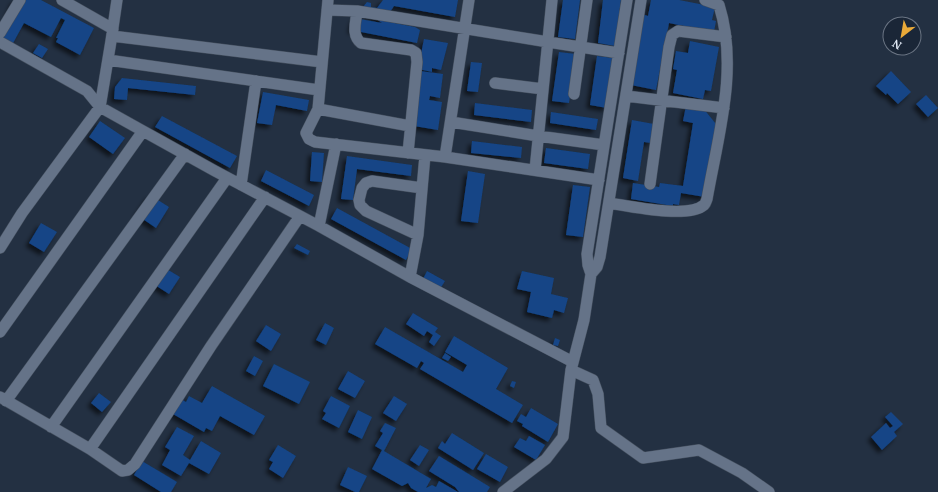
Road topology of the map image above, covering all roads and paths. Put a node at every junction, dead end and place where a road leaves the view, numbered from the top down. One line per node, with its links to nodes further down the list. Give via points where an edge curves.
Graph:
1 (20, 0): 14 (street)
2 (62, 0): 13 (street)
3 (117, 0): 13 (street)
4 (470, 0): 12 (street)
5 (552, 0): 17 (street)
6 (587, 0): 18 (street)
7 (627, 0): 19 (street)
8 (641, 0): 27 (street)
9 (705, 0): 15 (street, via 719,5)
10 (328, 5): 11 (street); 21 (street)
11 (357, 11): 12 (street); 33 (street, via 355,34 361,43 411,50 416,53)
12 (465, 28): 17 (street); 32 (street)
13 (112, 32): 20 (street); 21 (street)
14 (0, 33)
15 (726, 37): 28 (street, via 678,31 672,35 668,47); 30 (street, via 728,61)
16 (0, 42): 29 (street, via 87,91)
17 (548, 42): 18 (street); 24 (street)
18 (580, 47): 19 (street); 26 (street)
19 (619, 53): 37 (street)
20 (108, 60): 22 (street); 29 (street)
21 (322, 62): 25 (street)
22 (256, 81): 25 (street); 46 (street)
23 (495, 83): 24 (street)
24 (543, 88): 35 (street)
25 (319, 90): 31 (street)
26 (574, 94)
27 (626, 96): 28 (street); 49 (street)
28 (662, 101): 30 (street); 45 (street)
29 (100, 107): 34 (street); 53 (street, via 22,213)
30 (724, 108): 49 (street, via 704,205 672,212)
31 (318, 110): 33 (street); 36 (street, via 306,133 309,139 314,142)
32 (451, 122): 35 (street); 41 (street)
33 (410, 126): 38 (street)
34 (143, 131): 39 (street); 56 (street)
35 (538, 136): 37 (street); 42 (street)
36 (336, 144): 38 (street); 51 (street)
37 (604, 145): 44 (street)
38 (408, 153): 40 (street)
39 (185, 154): 43 (street); 58 (street)
40 (425, 155): 41 (street); 47 (street)
41 (445, 157): 42 (street)
42 (535, 170): 44 (street)
43 (227, 178): 46 (street); 59 (street)
44 (599, 180): 54 (street, via 587,254)
45 (650, 184)
46 (241, 185): 48 (street)
47 (422, 188): 52 (street); 52 (street, via 372,181 362,188 359,200 366,211)
48 (265, 197): 50 (street); 60 (street)
49 (609, 203): 54 (street, via 599,262)
50 (300, 216): 51 (street); 60 (street, via 211,346 135,464 122,471)
51 (319, 226): 55 (street)
52 (418, 235): 55 (street)
53 (0, 248)
54 (591, 274): 57 (street, via 584,320)
55 (410, 277): 57 (street)
56 (0, 332)
57 (572, 366): 61 (street, via 564,437 546,459); 62 (street, via 593,380 598,394 601,428 643,458 699,450 742,473)
58 (3, 399): 59 (street)
59 (51, 427): 60 (street)
60 (90, 449)
61 (503, 492)
62 (769, 492)

